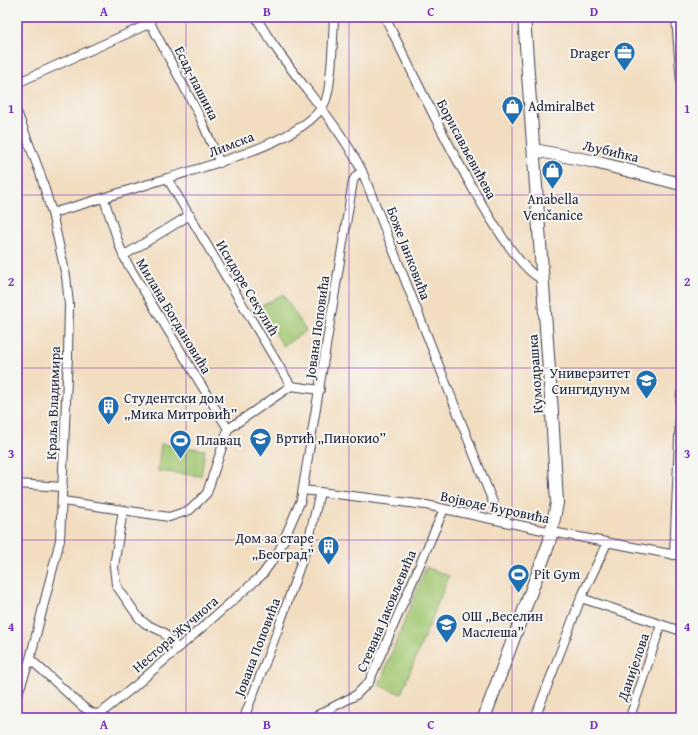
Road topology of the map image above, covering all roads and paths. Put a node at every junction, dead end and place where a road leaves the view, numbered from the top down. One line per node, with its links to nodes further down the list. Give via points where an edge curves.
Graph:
1 (256, 17): 9 (street, Боже Јанковића, via 274,46)
2 (334, 17): 9 (street, via 328,86)
3 (524, 17): 11 (street, Кумодрашка)
4 (676, 17): 8 (street)
5 (387, 18): 20 (street, Борисављевићева, via 464,174 484,208 528,271)
6 (149, 20): 7 (street); 12 (street, Есад-пашина, via 199,115)
7 (17, 83)
8 (681, 83)
9 (322, 108): 12 (street, Лимска, via 285,135); 13 (street, Боже Јанковића, via 348,144)
10 (17, 112): 17 (street, Краља Владимира)
11 (534, 150): 15 (street, Љубићка, via 591,161); 20 (street, Кумодрашка)
12 (220, 163): 14 (street, Лимска)
13 (362, 171): 22 (street, Јована Поповића, via 354,178 352,188); 32 (street, Боже Јанковића)
14 (167, 178): 16 (street, Лимска); 18 (street, Исидоре Секулић)
15 (681, 184)
16 (104, 199): 17 (street, Лимска); 19 (street, Милана Богдановића)
17 (52, 213): 26 (street, Краља Владимира, via 66,276 69,305)
18 (190, 215): 19 (street, Милана Богдановића); 21 (street, Исидоре Секулић)
19 (123, 256): 24 (street, Милана Богдановића)
20 (543, 279): 33 (street, Кумодрашка, via 557,492)
21 (292, 386): 22 (street); 24 (street)
22 (320, 390): 27 (street, Јована Поповића)
23 (681, 393): 35 (street)
24 (228, 429): 31 (street, via 211,486 190,510 169,517)
25 (17, 484): 26 (street)
26 (63, 487): 29 (street, Краља Владимира)
27 (303, 490): 28 (street, Војводе Ђуровића); 39 (street, Нестора Жучнога, via 285,539 270,566)
28 (320, 492): 30 (street, Војводе Ђуровића); 43 (street, Јована Поповића, via 308,543)
29 (63, 501): 31 (street); 40 (street, Краља Владимира, via 57,557)
30 (444, 509): 32 (street, Војводе Ђуровића); 44 (street, Стевана Јаковљевића, via 369,682 356,695)
31 (122, 510): 39 (street, via 114,566 116,585 139,618 163,632)
32 (498, 520): 33 (street, Војводе Ђуровића)
33 (552, 532): 34 (street, Војводе Ђуровића); 45 (street, Кумодрашка)
34 (607, 543): 35 (street, Војводе Ђуровића); 36 (street)
35 (677, 555)
36 (581, 598): 37 (street); 46 (street)
37 (661, 626): 38 (street); 42 (street, Данијелова)
38 (681, 631)
39 (177, 648): 40 (street, Нестора Жучнога, via 135,686 97,714 83,707)
40 (30, 659): 41 (street, Краља Владимира)
41 (17, 696)
42 (630, 717)
43 (244, 718)
44 (312, 718)
45 (484, 718)
46 (535, 718)

